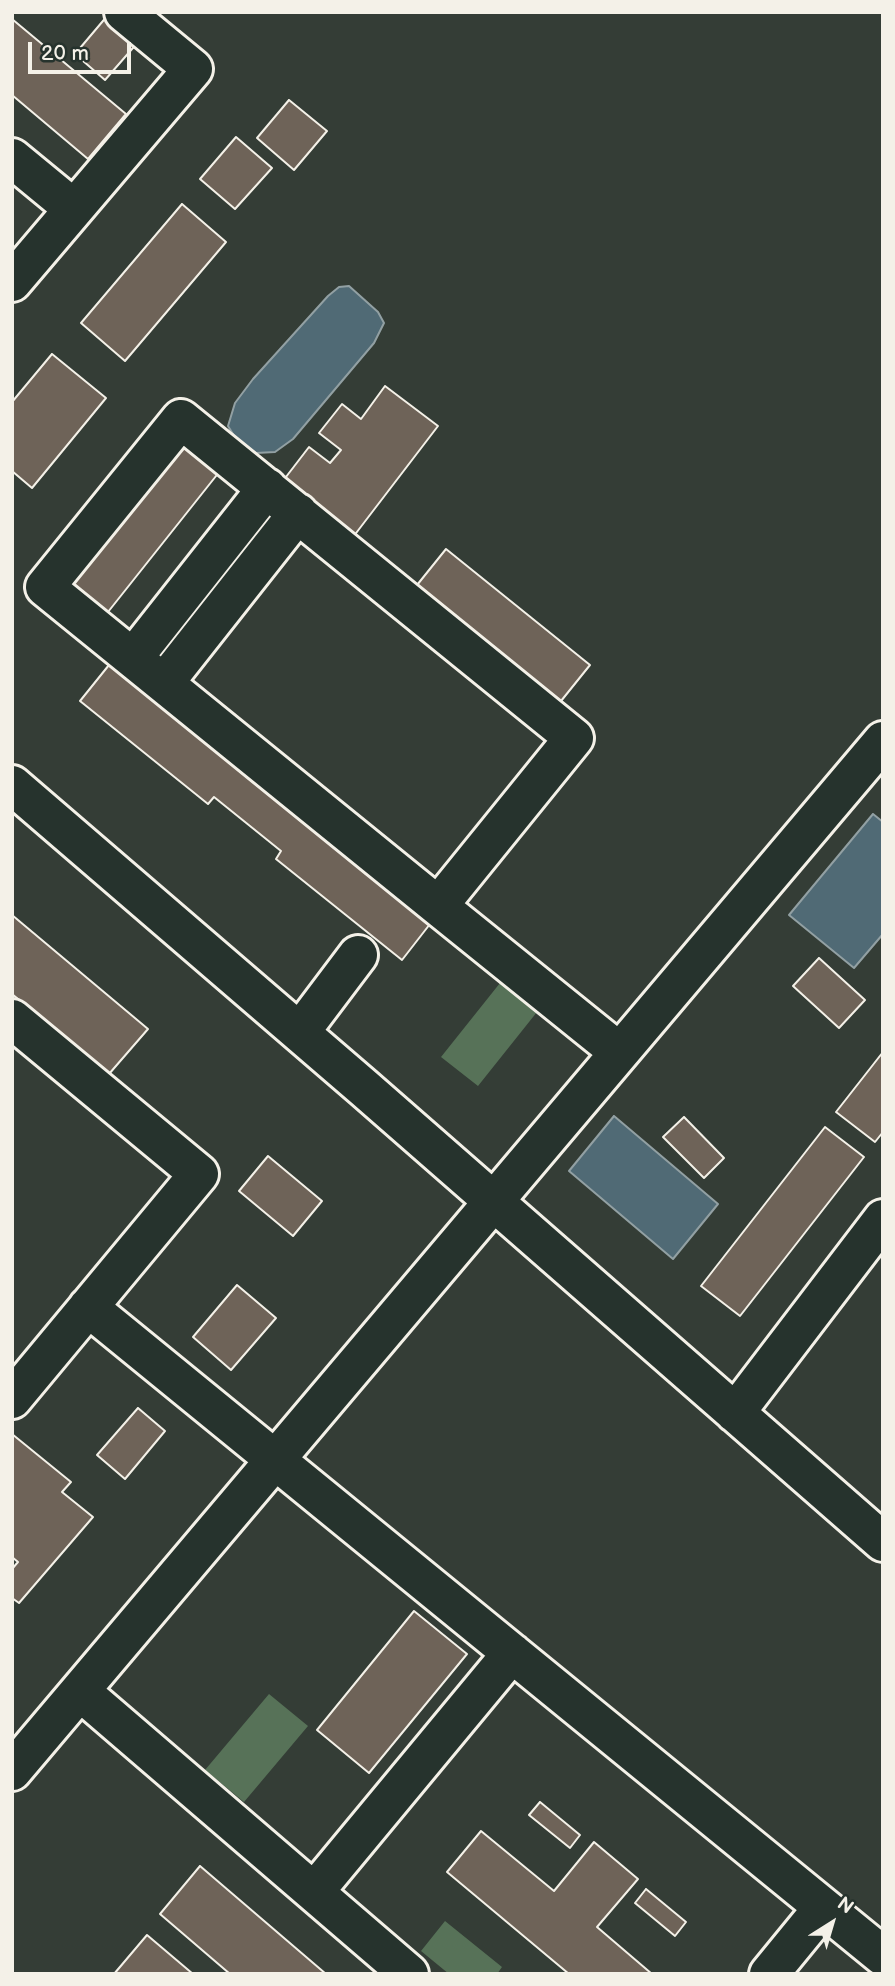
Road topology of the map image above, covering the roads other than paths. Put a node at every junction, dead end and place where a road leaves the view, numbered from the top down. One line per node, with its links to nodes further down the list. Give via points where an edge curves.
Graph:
1 (124, 12): 3 (lane, via 193,69)
2 (12, 158): 3 (lane)
3 (74, 209): 4 (lane)
4 (12, 282)
5 (267, 488): 6 (lane); 7 (lane); 9 (lane, via 181,419 45,586)
6 (298, 513): 8 (lane); 13 (lane, via 574,738)
7 (204, 569): 8 (lane); 9 (lane)
8 (235, 594): 10 (lane)
9 (133, 658): 10 (lane)
10 (164, 683): 13 (lane)
11 (883, 741): 17 (lane)
12 (12, 785): 16 (lane)
13 (438, 906): 17 (lane)
14 (358, 955): 16 (lane)
15 (12, 1019): 20 (lane, via 199,1174)
16 (300, 1032): 18 (lane)
17 (619, 1052): 18 (lane)
18 (494, 1201): 22 (lane); 23 (lane)
19 (883, 1220): 22 (lane)
20 (88, 1307): 21 (lane); 23 (lane)
21 (12, 1399)
22 (735, 1413): 24 (lane)
23 (275, 1460): 25 (lane); 26 (lane)
24 (883, 1542)
25 (512, 1654): 28 (lane); 29 (lane)
26 (80, 1691): 27 (lane); 28 (lane)
27 (12, 1771)
28 (314, 1892): 31 (lane)
29 (823, 1908): 30 (lane); 32 (lane)
30 (883, 1956)
31 (409, 1974)
32 (769, 1974)

